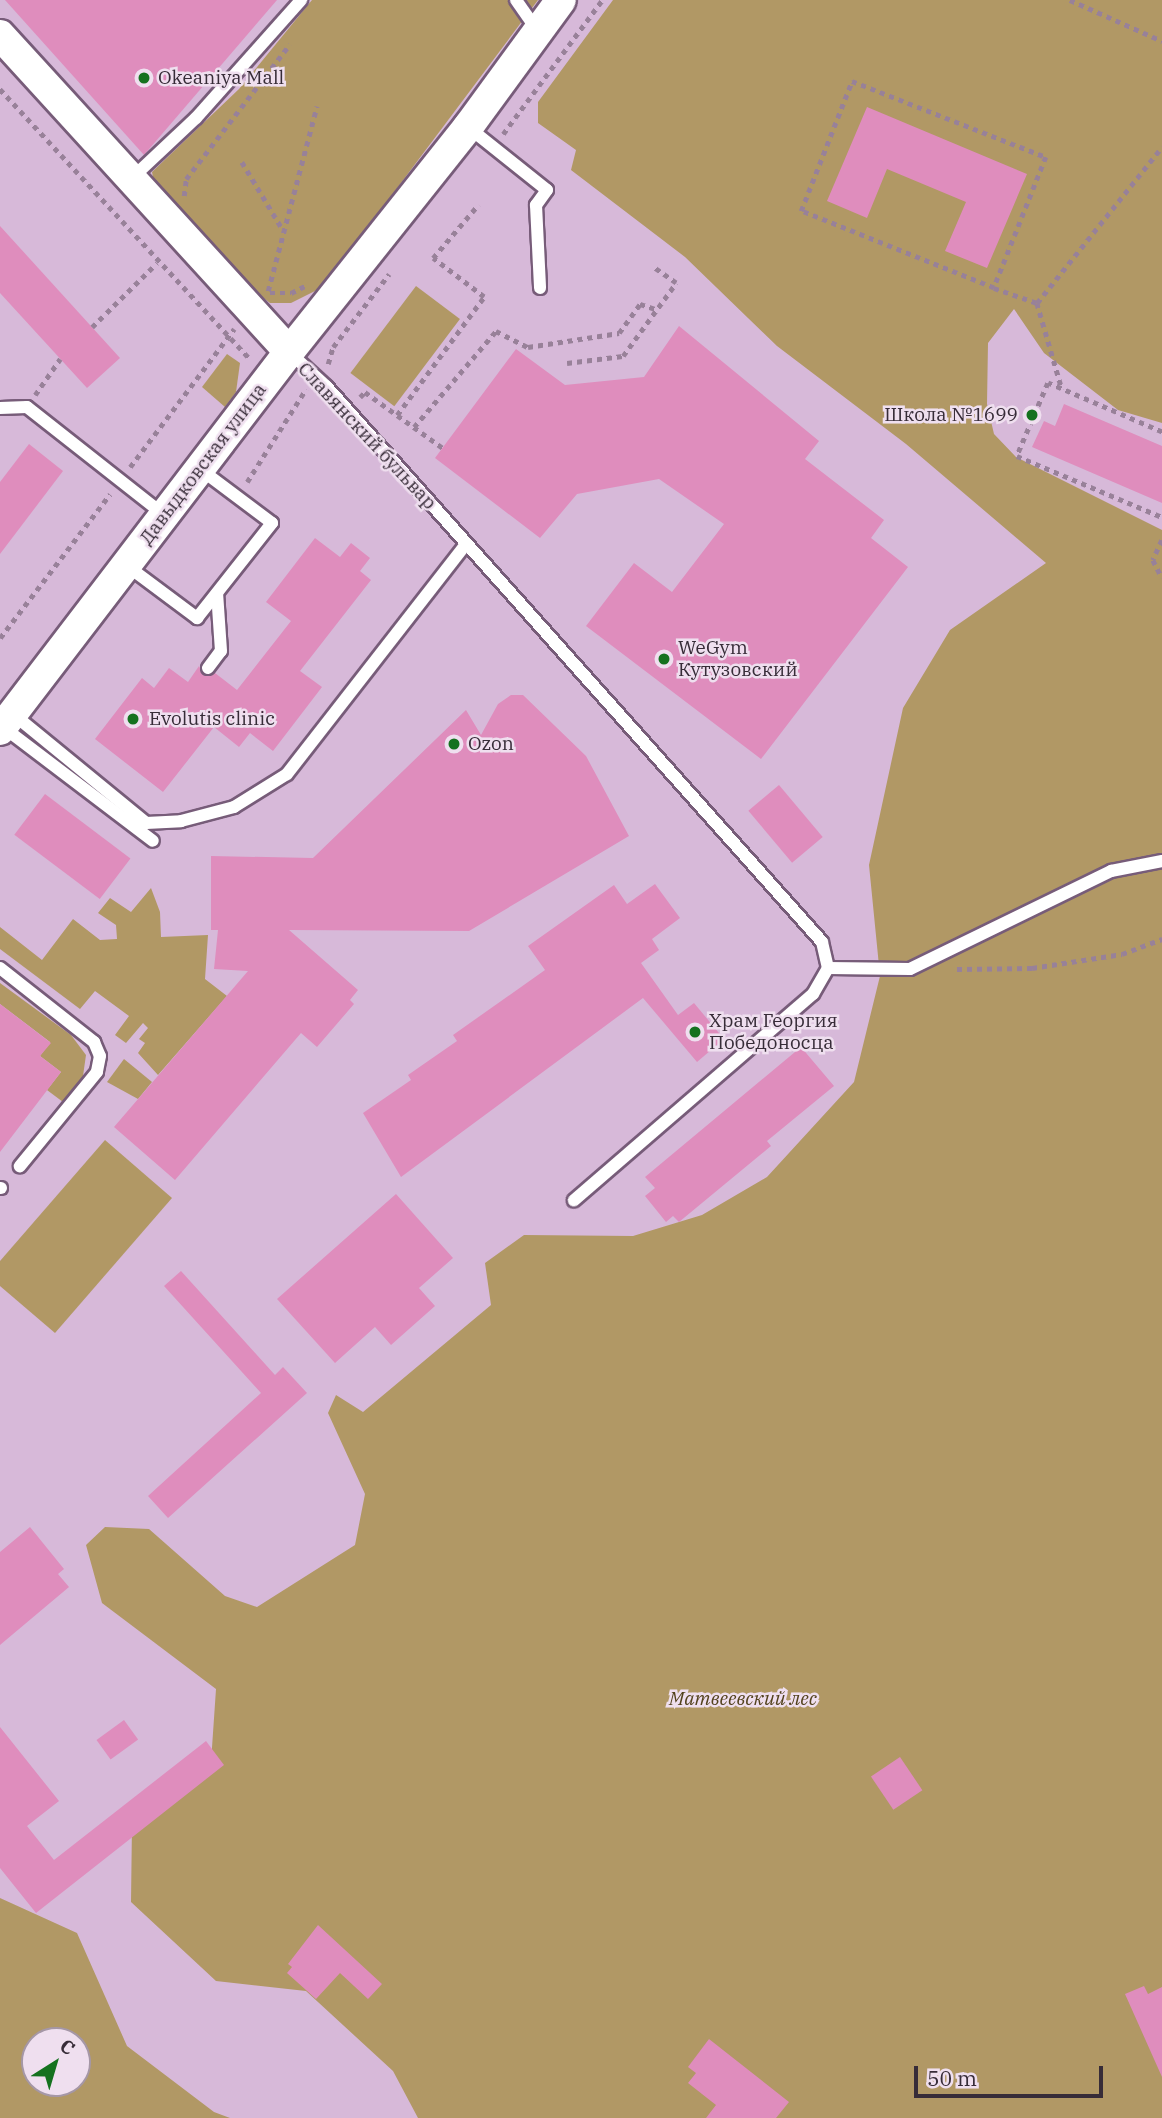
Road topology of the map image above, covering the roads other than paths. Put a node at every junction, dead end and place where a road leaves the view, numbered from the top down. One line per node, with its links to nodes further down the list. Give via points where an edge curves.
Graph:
1 (301, 0): 7 (lane, via 197,118)
2 (516, 0): 4 (lane)
3 (561, 0): 4 (street, Давыдковская улица)
4 (537, 30): 6 (street, Давыдковская улица)
5 (0, 35): 7 (street, Славянский бульвар)
6 (479, 135): 8 (lane, via 547,190 536,205); 9 (street, Давыдковская улица)
7 (131, 179): 9 (street, Славянский бульвар)
8 (540, 288)
9 (289, 352): 11 (street, Давыдковская улица); 13 (lane, Славянский бульвар)
10 (0, 408): 12 (lane, via 11,404 27,407)
11 (200, 468): 12 (street, Давыдковская улица); 15 (lane, via 272,523)
12 (164, 515): 14 (street, Давыдковская улица)
13 (466, 544): 17 (lane, via 287,774 234,807 181,821 146,823); 21 (lane, Славянский бульвар, via 822,942)
14 (126, 565): 15 (lane, via 197,618); 17 (street, Давыдковская улица)
15 (217, 593): 16 (lane, via 221,651)
16 (208, 668)
17 (5, 724): 18 (lane)
18 (153, 841)
19 (1162, 861): 21 (lane, via 1111,872 911,969)
20 (0, 968): 22 (lane, via 94,1042 100,1056 96,1072)
21 (828, 968): 23 (lane, via 813,994)
22 (20, 1166)
23 (574, 1200)

